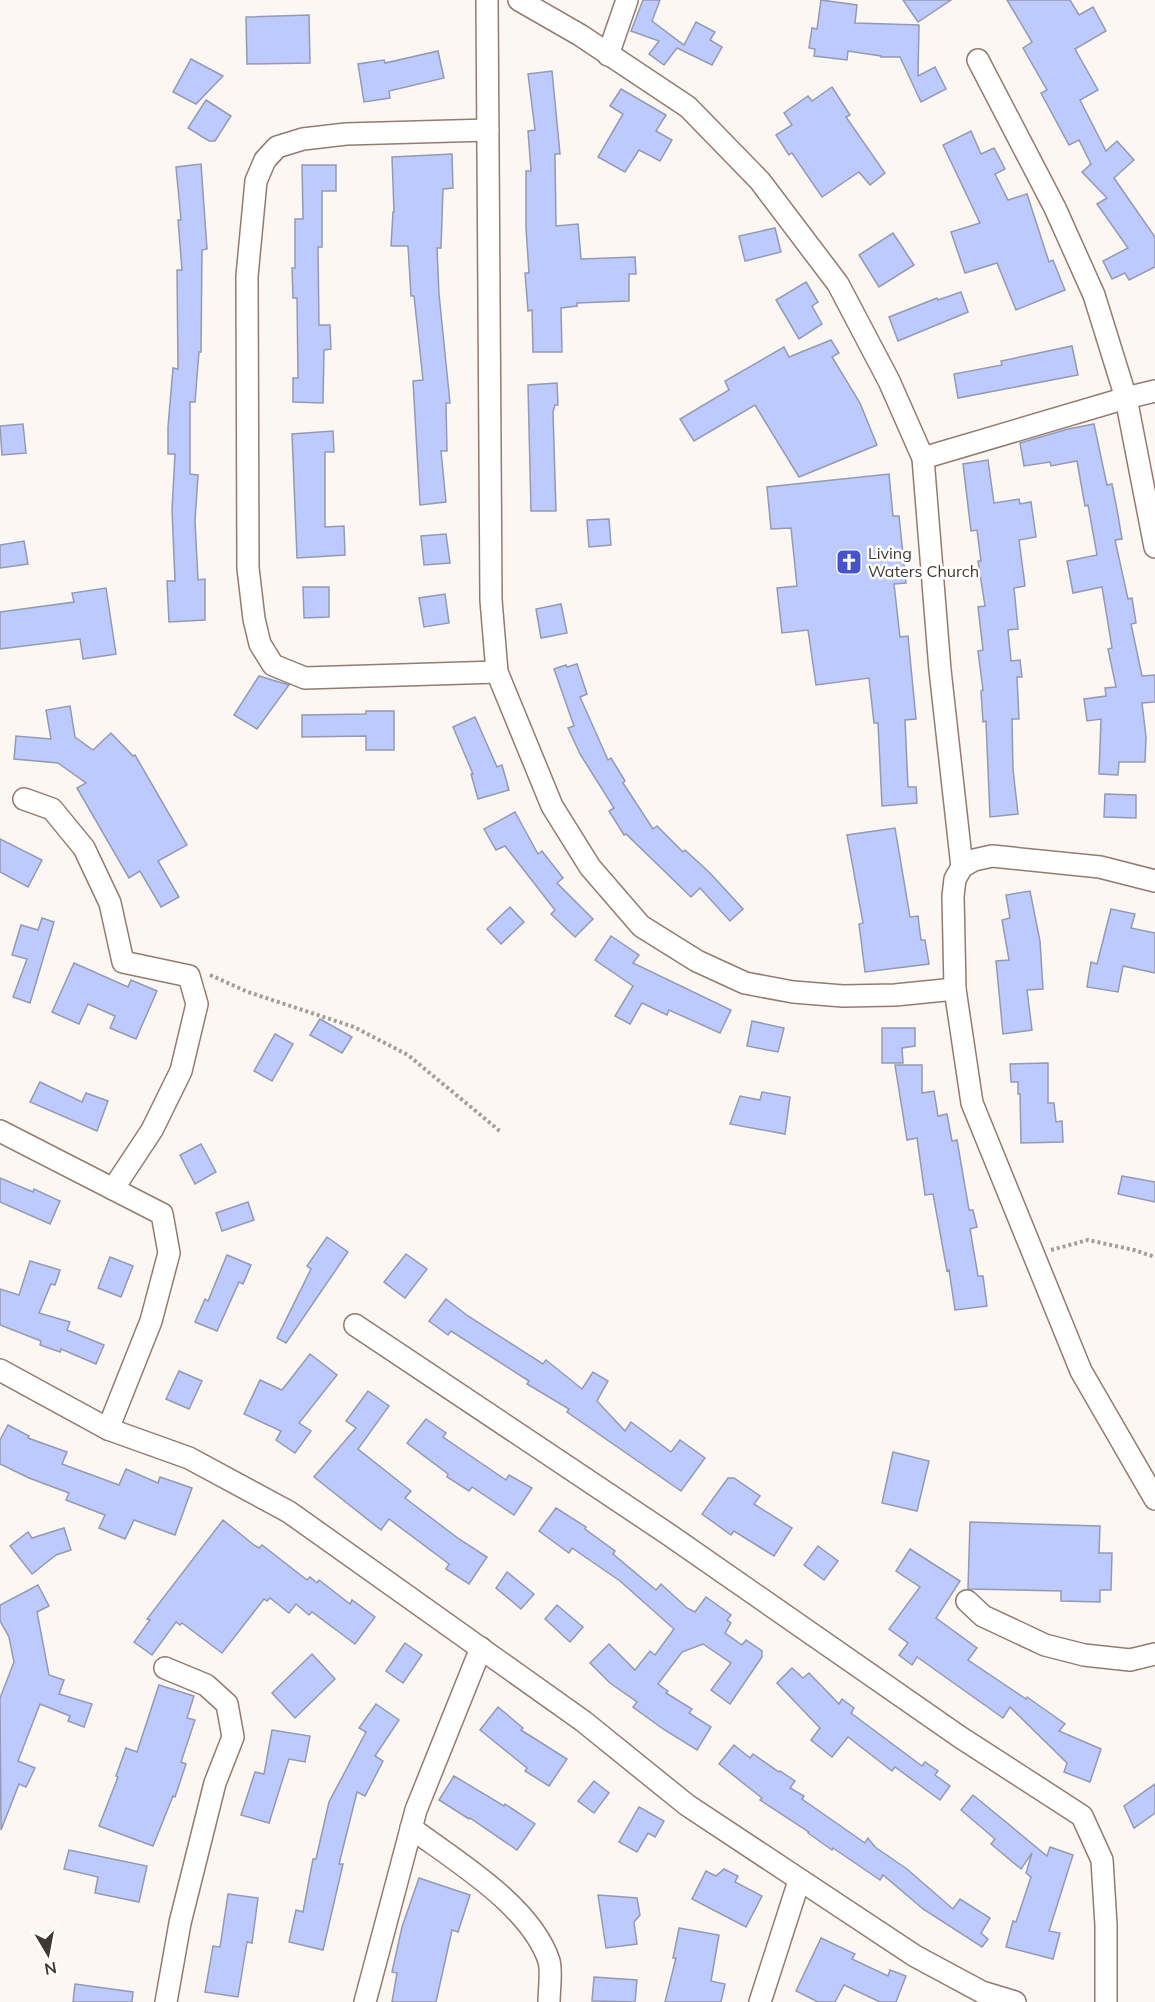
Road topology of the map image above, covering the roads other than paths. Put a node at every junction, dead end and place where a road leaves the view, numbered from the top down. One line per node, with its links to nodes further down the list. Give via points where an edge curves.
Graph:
1 (487, 0): 6 (street)
2 (519, 0): 4 (street)
3 (627, 0): 4 (street)
4 (608, 55): 9 (street, via 688,107 760,181 838,284 889,381)
5 (978, 60): 8 (street, via 1055,207 1094,295)
6 (488, 130): 11 (street, via 491,600); 11 (street, via 303,139 277,147 265,160 256,181 247,276 248,568 260,644 273,665 304,678)
7 (1155, 391): 8 (street)
8 (1126, 398): 9 (street); 10 (street)
9 (923, 458): 13 (street, via 940,670)
10 (1155, 547)
11 (497, 672): 15 (street, via 552,806 590,867 641,926 697,961 745,983 843,996)
12 (24, 799): 17 (street, via 52,809 84,848 110,903 123,962 189,976 197,1004 181,1071 152,1130)
13 (962, 867): 14 (street, via 992,856 1100,867); 15 (street, via 955,879 953,896)
14 (1155, 881)
15 (955, 989): 21 (street, via 972,1103 1081,1371)
16 (0, 1131): 17 (street)
17 (113, 1189): 20 (street, via 162,1214 169,1253 151,1321)
18 (355, 1325): 33 (street, via 1082,1816 1102,1860)
19 (0, 1370): 20 (street)
20 (108, 1429): 23 (street, via 189,1458 289,1512)
21 (1155, 1499)
22 (967, 1601): 24 (street, via 983,1616 1045,1645 1084,1655 1130,1660)
23 (481, 1648): 26 (street); 27 (street, via 583,1721 687,1805)
24 (1155, 1654)
25 (165, 1668): 28 (street, via 206,1684 227,1704 233,1737 215,1784 180,1923)
26 (411, 1828): 29 (street); 30 (street, via 489,1885 529,1923 549,1962)
27 (799, 1881): 31 (street); 32 (street, via 915,1956 982,1992)
28 (166, 2002)
29 (365, 2002)
30 (549, 2002)
31 (760, 2002)
32 (1015, 2002)
33 (1106, 2002)

